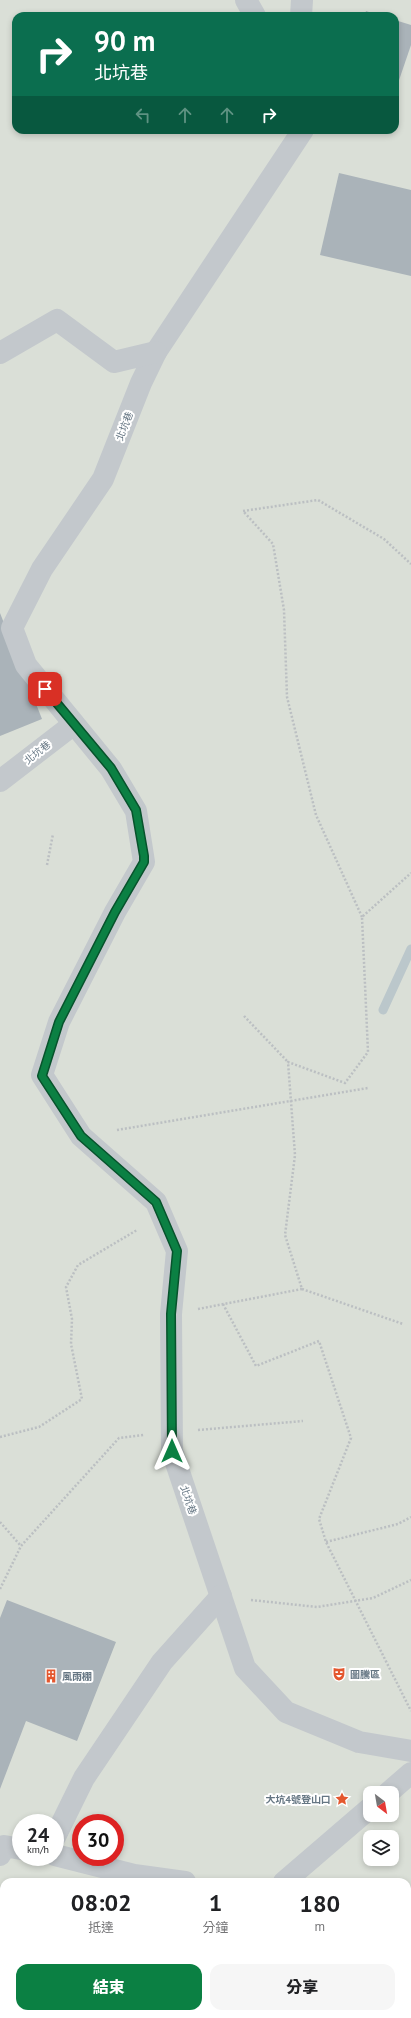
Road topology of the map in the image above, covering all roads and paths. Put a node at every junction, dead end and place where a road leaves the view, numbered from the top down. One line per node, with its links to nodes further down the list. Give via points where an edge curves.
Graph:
1 (246, 0): 3 (street)
2 (302, 0): 4 (street)
3 (253, 12)
4 (301, 12)
5 (300, 134): 6 (street, 北坑巷)
6 (156, 352): 7 (street, via 114,362 57,320); 9 (street, 北坑巷, via 103,479 42,569 12,628 26,665)
7 (0, 353)
8 (411, 564): 14 (path, via 384,539 318,500 243,511 273,544 284,610 287,697 316,815)
9 (74, 724): 10 (street, 北坑巷); 19 (street, 北坑巷, via 111,768 136,810 144,862 115,912 59,1022 42,1076)
10 (0, 781)
11 (53, 834): 12 (path)
12 (47, 865)
13 (411, 873): 14 (path)
14 (362, 917): 16 (path, via 368,1052 345,1083)
15 (244, 1016): 16 (path)
16 (288, 1062): 18 (path)
17 (368, 1088): 18 (path)
18 (291, 1101): 19 (path); 21 (path, via 295,1155 285,1235)
19 (81, 1136): 20 (street, 北坑巷, via 156,1202)
20 (161, 1215): 23 (street, 北坑巷, via 177,1251); 27 (path, via 78,1265 66,1287 72,1319 71,1344 82,1399 39,1426)
21 (302, 1289): 22 (path); 24 (path)
22 (223, 1304): 23 (path); 30 (path, via 256,1366 319,1342 351,1438 319,1519)
23 (171, 1314): 26 (street, 北坑巷)
24 (403, 1324)
25 (303, 1421): 26 (path)
26 (172, 1432): 31 (path, via 119,1438); 34 (street, 北坑巷, via 172,1451)
27 (0, 1437)
28 (411, 1517): 30 (path, via 398,1524)
29 (0, 1522): 31 (path)
30 (326, 1542): 35 (path)
31 (21, 1546): 33 (path)
32 (411, 1580): 35 (path, via 373,1598)
33 (0, 1589)
34 (221, 1596): 35 (path, via 317,1607); 37 (street, 北坑巷, via 245,1668 286,1712 359,1742); 41 (street, via 162,1662 84,1778)
35 (356, 1601): 36 (path)
36 (411, 1711)
37 (411, 1750)
38 (411, 1773): 39 (street)
39 (396, 1786)
40 (363, 1814): 46 (street)
41 (64, 1819)
42 (12, 1847): 43 (street, via 4,1846)
43 (0, 1855)
44 (64, 1856): 45 (street, via 134,1875)
45 (156, 1878)
46 (289, 1878)

